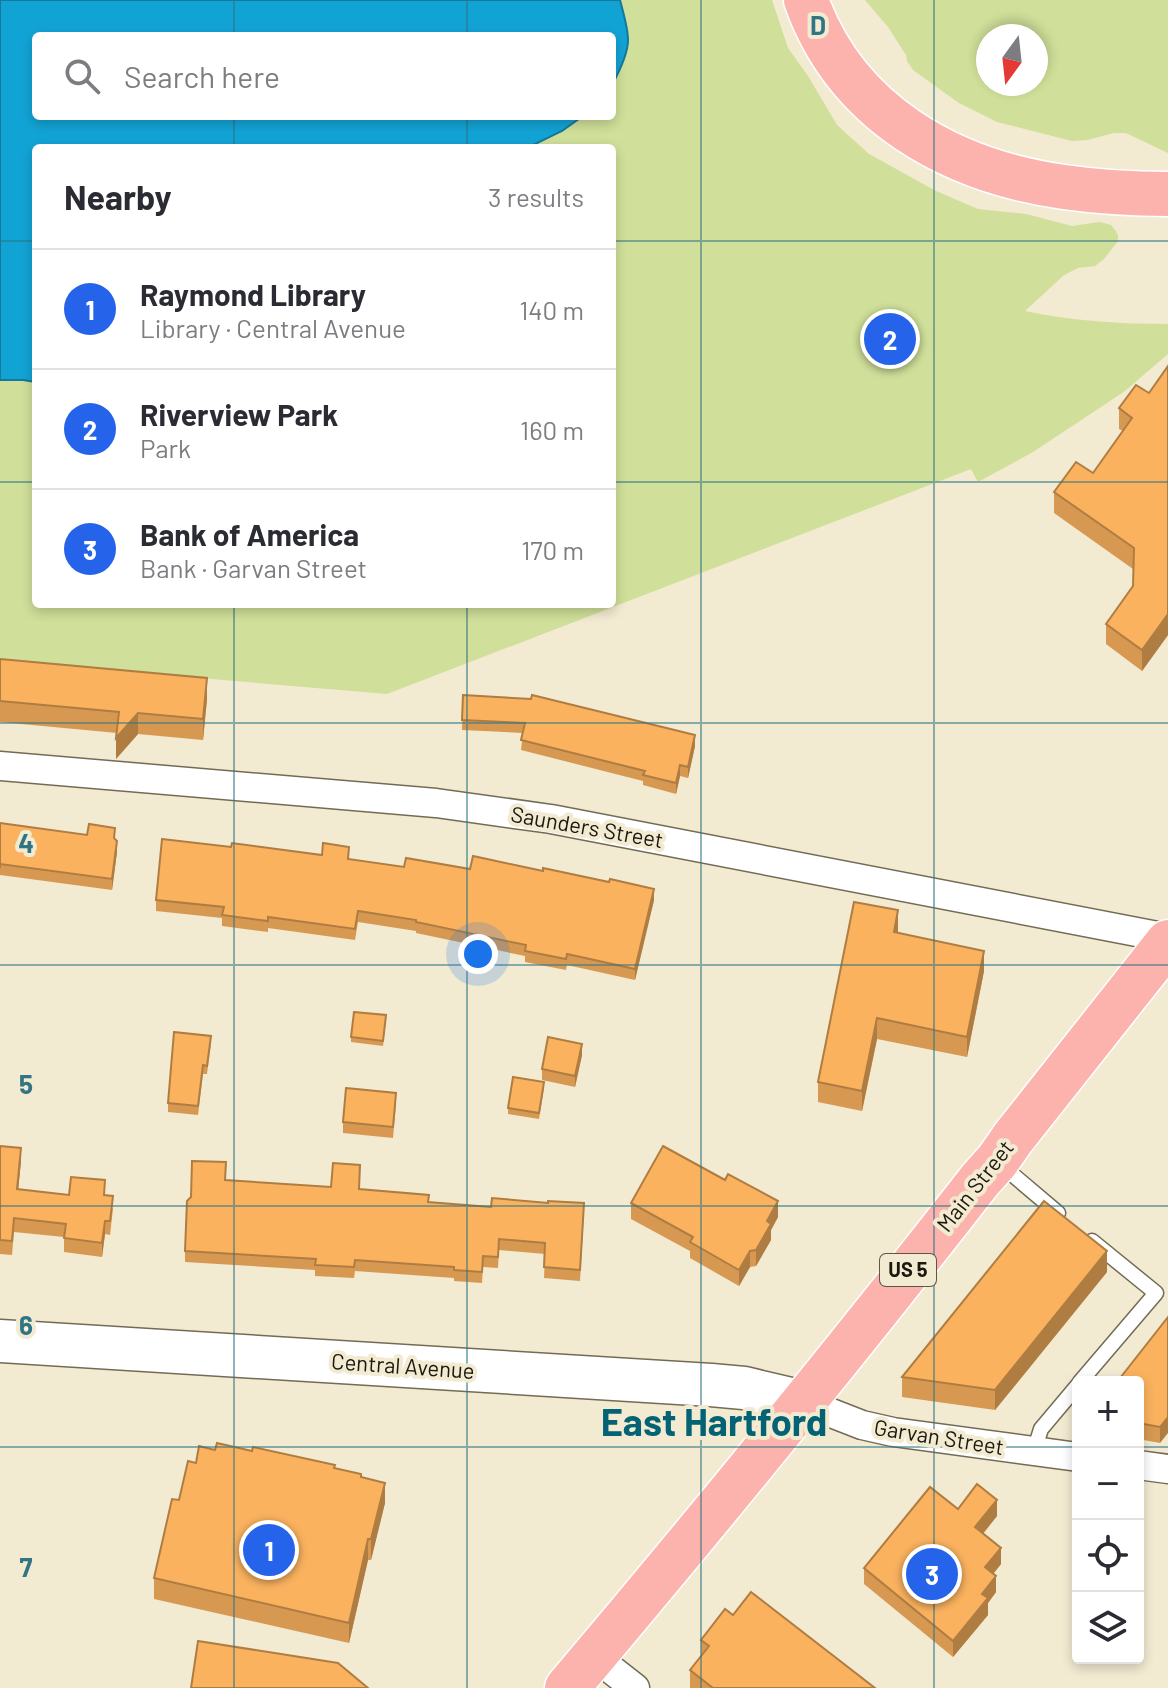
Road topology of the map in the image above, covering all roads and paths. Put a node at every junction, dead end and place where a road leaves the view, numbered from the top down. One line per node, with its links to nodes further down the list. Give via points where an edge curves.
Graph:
1 (806, 0): 2 (highway, via 828,50 854,85 892,121 930,143 982,167 1041,183)
2 (1168, 194)
3 (0, 766): 4 (street, Saunders Street, via 496,810)
4 (1168, 940): 5 (highway, Main Street / US 5)
5 (997, 1161): 7 (lane, via 1156,1293); 9 (highway, Main Street / US 5)
6 (0, 1341): 9 (street, Central Avenue, via 711,1385)
7 (1085, 1376)
8 (1072, 1391): 10 (lane, via 1041,1429)
9 (803, 1402): 10 (street, Garvan Street, via 893,1432); 14 (highway, Main Street / US 5)
10 (1034, 1451): 11 (street, Garvan Street)
11 (1072, 1456)
12 (1144, 1466): 13 (street)
13 (1168, 1469)
14 (581, 1672): 15 (street)
15 (635, 1688)

